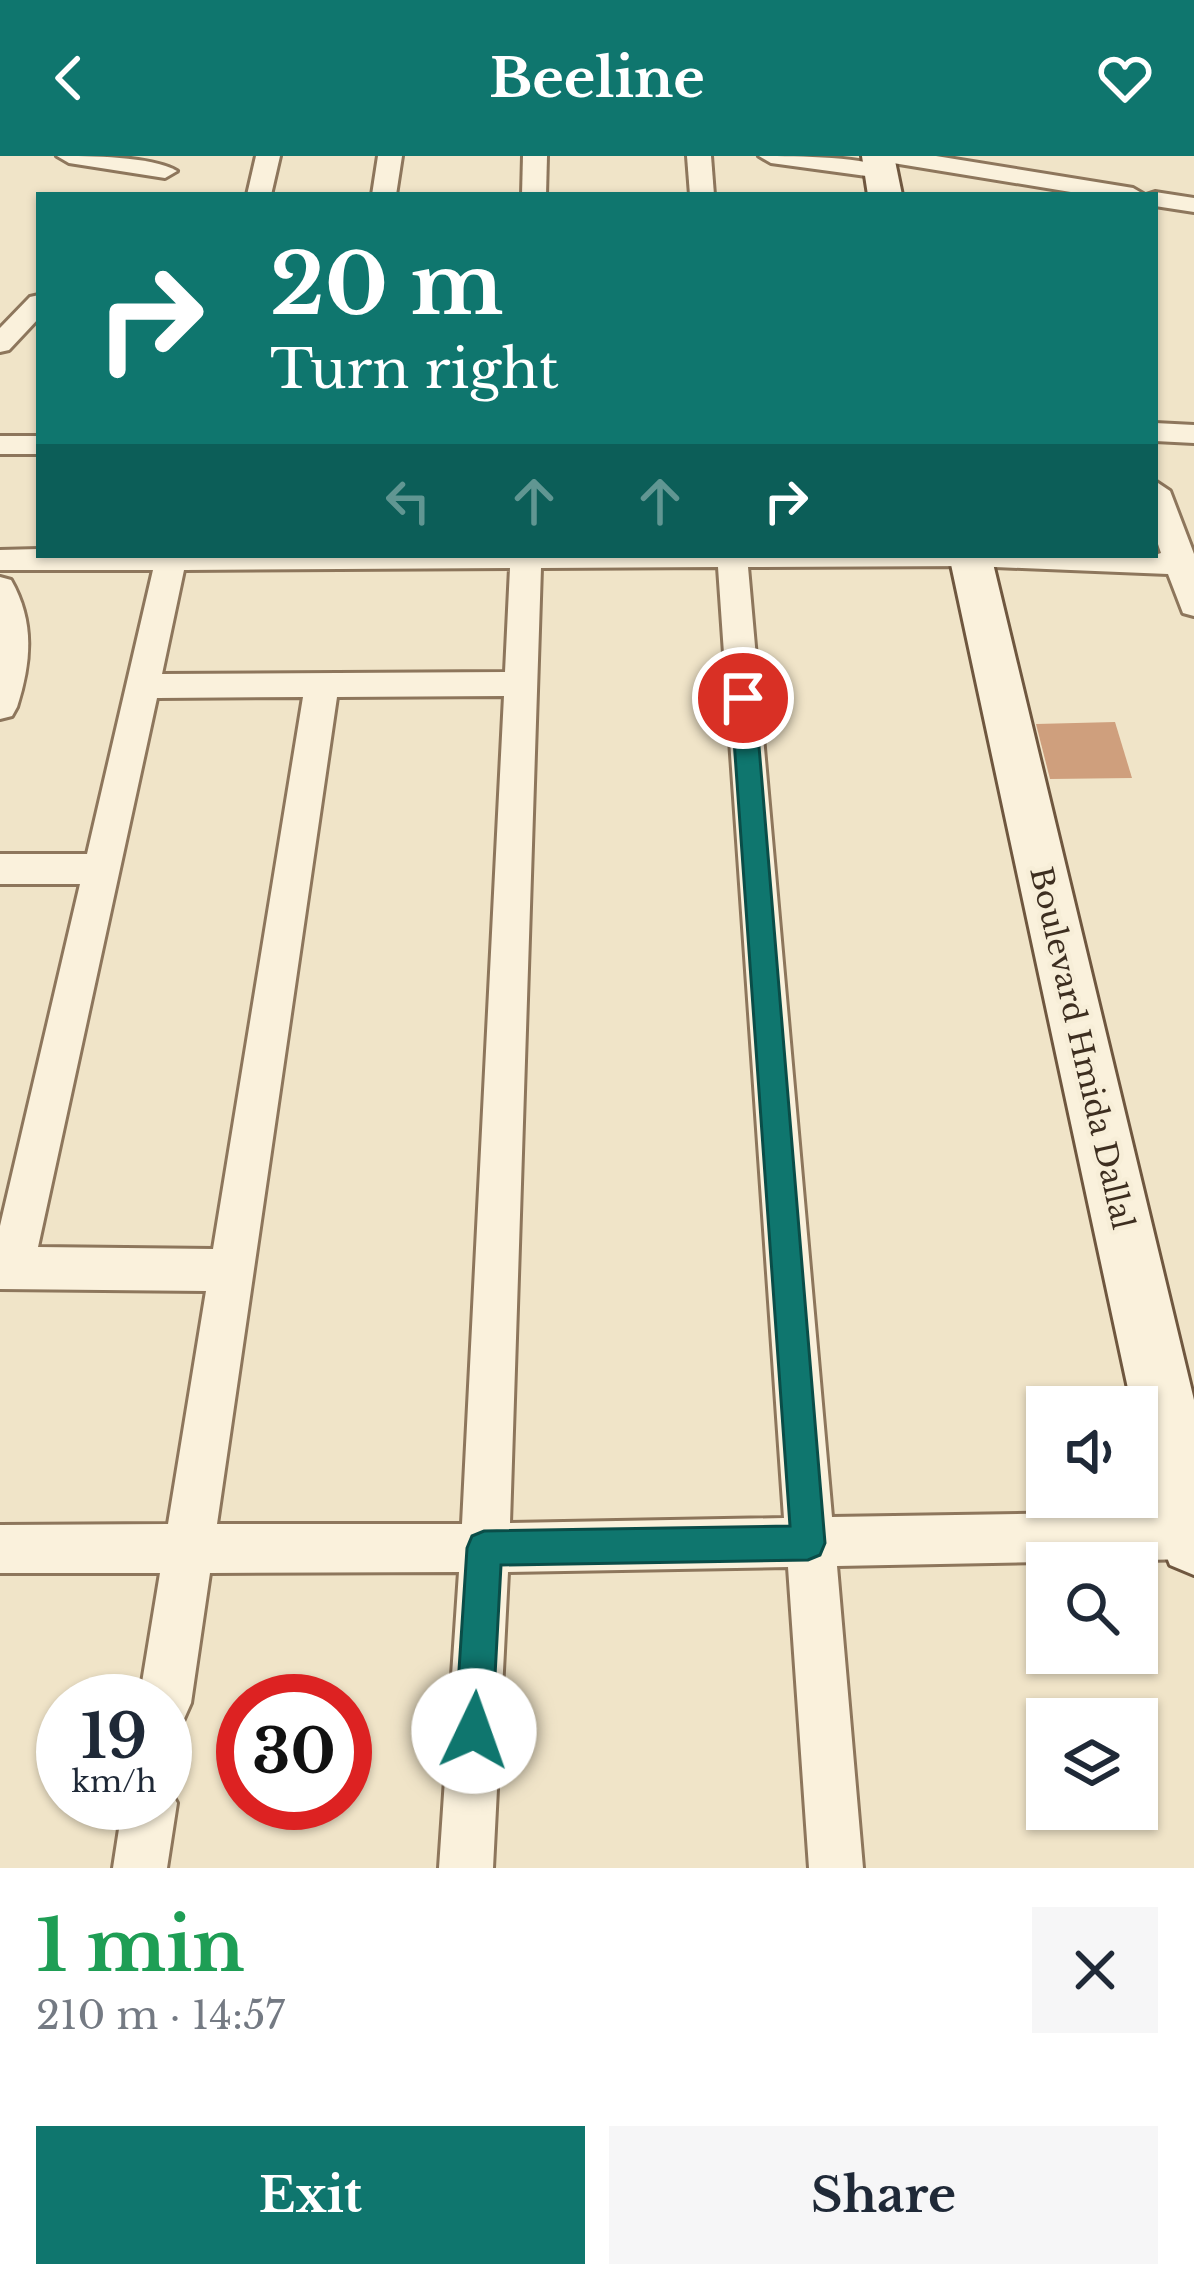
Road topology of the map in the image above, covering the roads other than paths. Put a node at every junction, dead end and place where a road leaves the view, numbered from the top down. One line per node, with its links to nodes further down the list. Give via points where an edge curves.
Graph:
1 (69, 156): 7 (street)
2 (268, 156): 11 (street)
3 (390, 156): 12 (street)
4 (535, 156): 13 (street)
5 (699, 156): 14 (street)
6 (771, 156): 8 (street)
7 (172, 163): 10 (street)
8 (884, 170): 9 (street)
9 (1041, 187): 15 (street)
10 (145, 192)
11 (260, 192)
12 (384, 192)
13 (534, 192)
14 (702, 192)
15 (1098, 192)
16 (1158, 199): 17 (street)
17 (1194, 205)
18 (36, 306): 20 (street)
19 (36, 342): 20 (street)
20 (0, 344)
21 (1158, 432): 22 (street)
22 (1194, 434)
23 (0, 445): 24 (street)
24 (36, 445)
25 (1158, 497): 33 (street)
26 (115, 558): 32 (street)
27 (172, 558): 38 (street)
28 (526, 558): 37 (street)
29 (732, 558): 45 (street)
30 (970, 558): 44 (street, Boulevard Hmida Dallal)
31 (1018, 558): 33 (street)
32 (0, 560)
33 (1187, 565): 35 (street)
34 (0, 588): 39 (street, via 11,609 14,667)
35 (1194, 604)
36 (322, 684): 37 (street); 38 (street); 43 (street)
37 (521, 685): 46 (street)
38 (143, 686): 41 (street)
39 (0, 707)
40 (0, 869): 41 (street)
41 (100, 869): 42 (street)
42 (6, 1268): 43 (street)
43 (232, 1270): 48 (street)
44 (1194, 1537): 45 (street)
45 (808, 1543): 46 (street); 53 (street)
46 (484, 1548): 48 (street); 52 (street)
47 (0, 1549): 48 (street)
48 (188, 1551): 49 (street)
49 (169, 1674)
50 (146, 1830): 51 (street)
51 (140, 1868)
52 (466, 1868)
53 (836, 1868)

